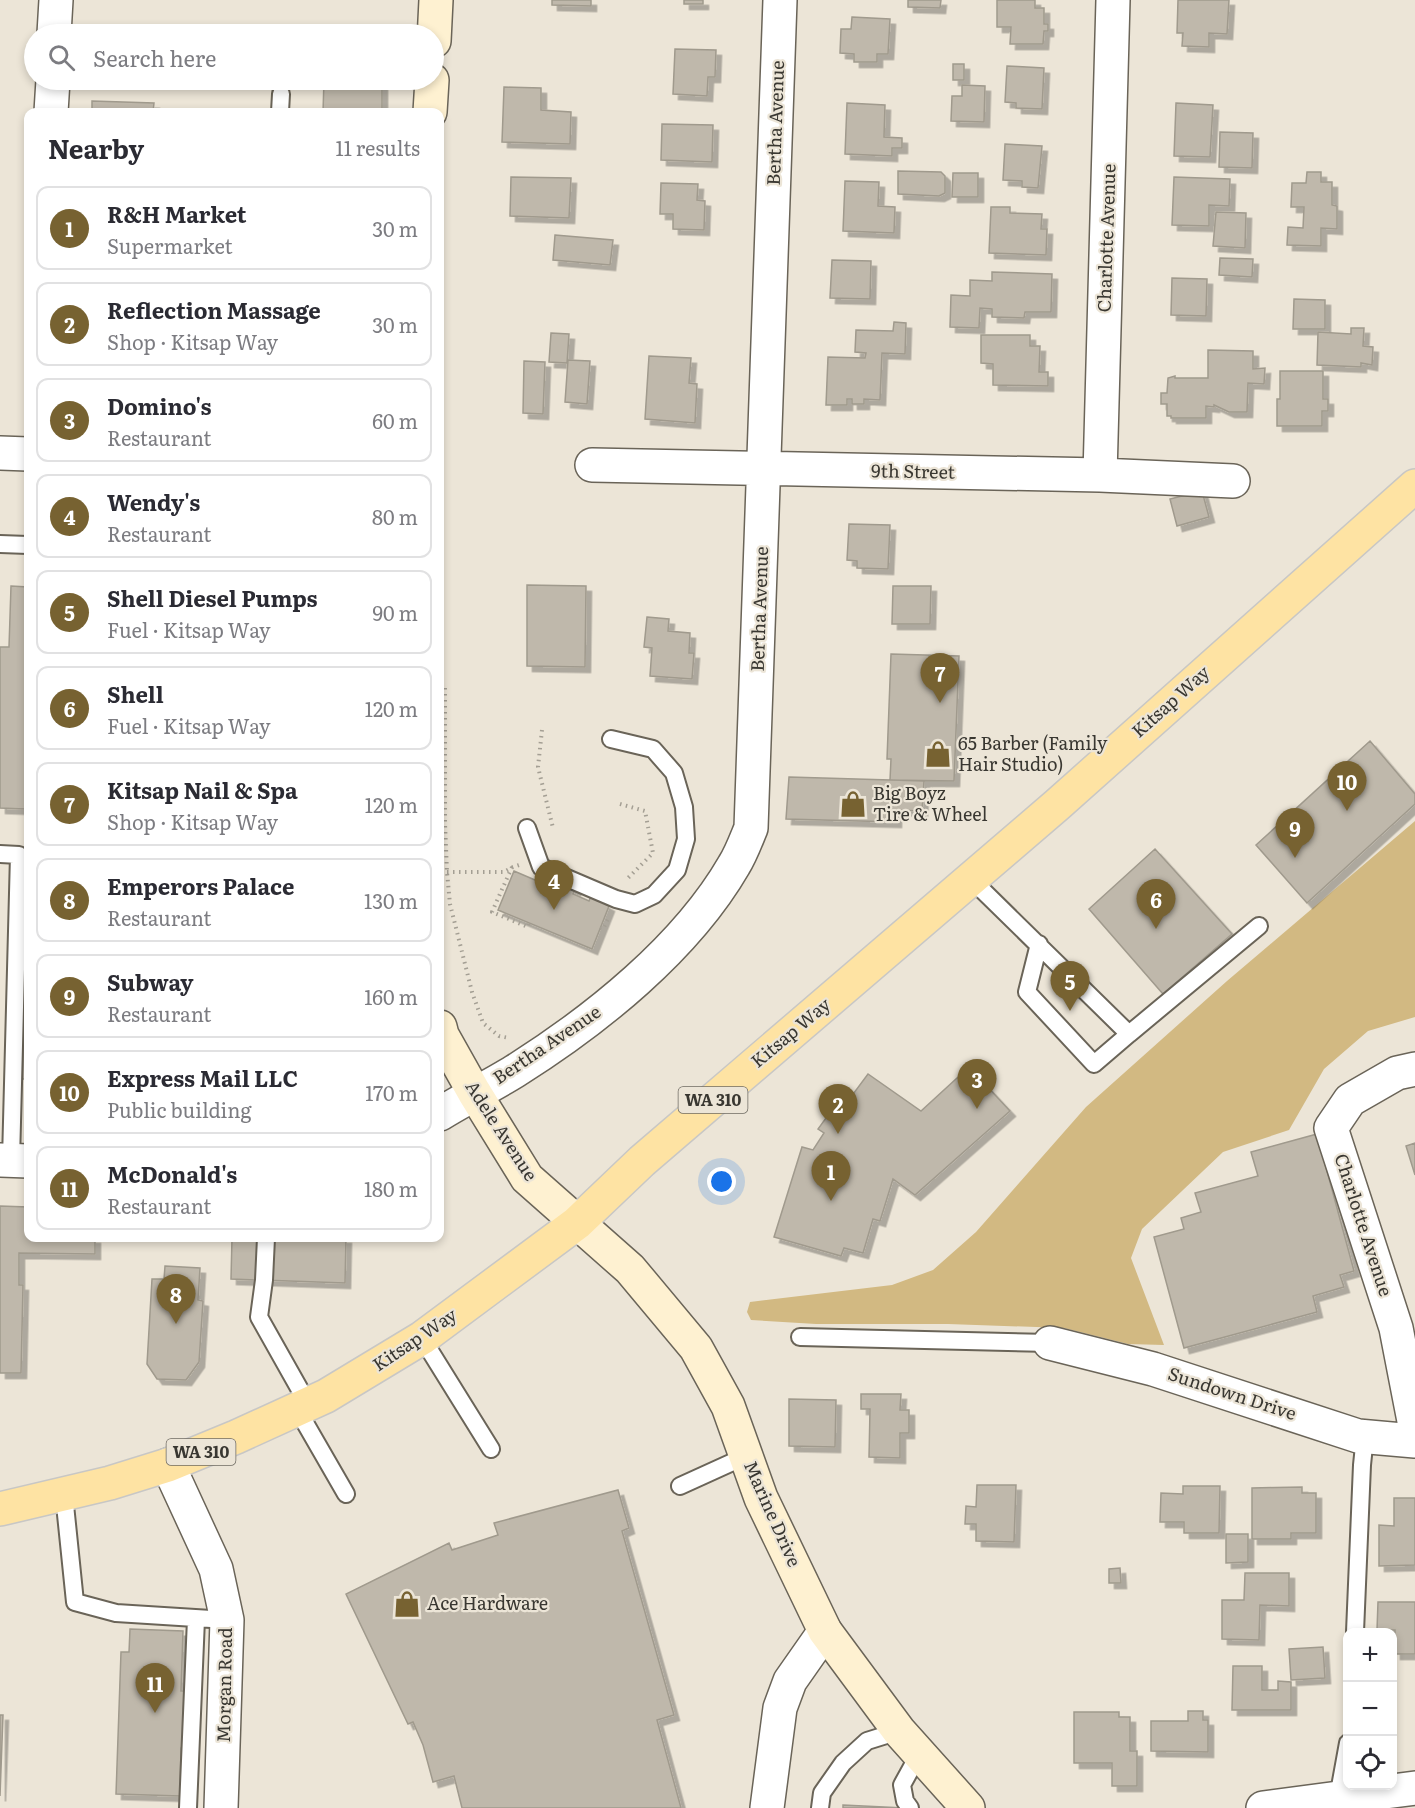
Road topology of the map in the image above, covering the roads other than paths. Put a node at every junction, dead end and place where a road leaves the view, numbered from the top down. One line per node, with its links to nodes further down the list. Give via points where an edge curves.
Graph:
1 (56, 0): 5 (street)
2 (435, 0): 6 (street)
3 (780, 0): 16 (street, Bertha Avenue)
4 (1113, 0): 17 (street, Charlotte Avenue)
5 (55, 24)
6 (434, 24)
7 (52, 90): 10 (street)
8 (431, 90): 12 (street)
9 (281, 94): 11 (lane)
10 (51, 108)
11 (280, 108)
12 (430, 108)
13 (0, 453): 14 (street)
14 (24, 454)
15 (592, 465): 16 (street, 9th Street)
16 (765, 469): 17 (street, 9th Street); 31 (street, Bertha Avenue, via 752,828 735,864 672,949 582,1026 515,1071)
17 (1100, 475): 18 (street, 9th Street)
18 (1233, 481)
19 (1415, 486): 25 (main road, Kitsap Way / WA 310)
20 (0, 544): 21 (lane)
21 (24, 545)
22 (611, 739): 23 (lane, via 653,749 674,773 684,807 686,839 677,870 654,895 635,904 541,867)
23 (527, 828)
24 (0, 854): 33 (lane, via 19,855)
25 (971, 879): 27 (lane); 34 (main road, Kitsap Way / WA 310, via 642,1161)
26 (1258, 926): 28 (lane)
27 (1039, 944): 28 (lane); 28 (lane, via 1027,992 1094,1064)
28 (1130, 1034)
29 (444, 1039): 31 (street, Adele Avenue)
30 (1415, 1069): 40 (street, Charlotte Avenue, via 1396,1073 1350,1100 1331,1128 1396,1328)
31 (474, 1092): 32 (street, Bertha Avenue); 34 (street, Adele Avenue, via 527,1178)
32 (444, 1111)
33 (13, 1160)
34 (577, 1223): 37 (main road, Kitsap Way / WA 310); 44 (street, Marine Drive, via 630,1269 696,1348 728,1406)
35 (266, 1242): 39 (lane, via 259,1317)
36 (800, 1336): 38 (lane)
37 (422, 1338): 39 (main road, Kitsap Way / WA 310, via 360,1377); 43 (lane)
38 (1050, 1343): 41 (street, Sundown Drive, via 1154,1369)
39 (303, 1406): 45 (main road, Kitsap Way / WA 310); 47 (lane)
40 (1415, 1426)
41 (1365, 1436): 42 (street, Sundown Drive); 51 (lane)
42 (1415, 1441)
43 (491, 1449)
44 (746, 1456): 46 (lane); 52 (street, Marine Drive, via 761,1498)
45 (168, 1465): 48 (main road, Kitsap Way / WA 310); 50 (street, Morgan Road, via 216,1569)
46 (680, 1486)
47 (345, 1494)
48 (64, 1495): 49 (main road, Kitsap Way / WA 310); 50 (lane, via 75,1602 116,1613)
49 (0, 1509)
50 (212, 1620): 57 (lane); 58 (street, Morgan Road)
51 (1355, 1628)
52 (825, 1631): 53 (street, Marine Drive); 59 (street, via 790,1681 780,1708)
53 (909, 1743): 60 (lane, via 867,1741 843,1763 822,1793); 61 (lane, via 911,1772 902,1785); 62 (street, Marine Drive)
54 (1343, 1767): 56 (lane)
55 (1415, 1788): 56 (street)
56 (1338, 1798): 63 (street)
57 (189, 1808)
58 (221, 1808)
59 (767, 1808)
60 (820, 1808)
61 (910, 1808)
62 (968, 1808)
63 (1263, 1808)

